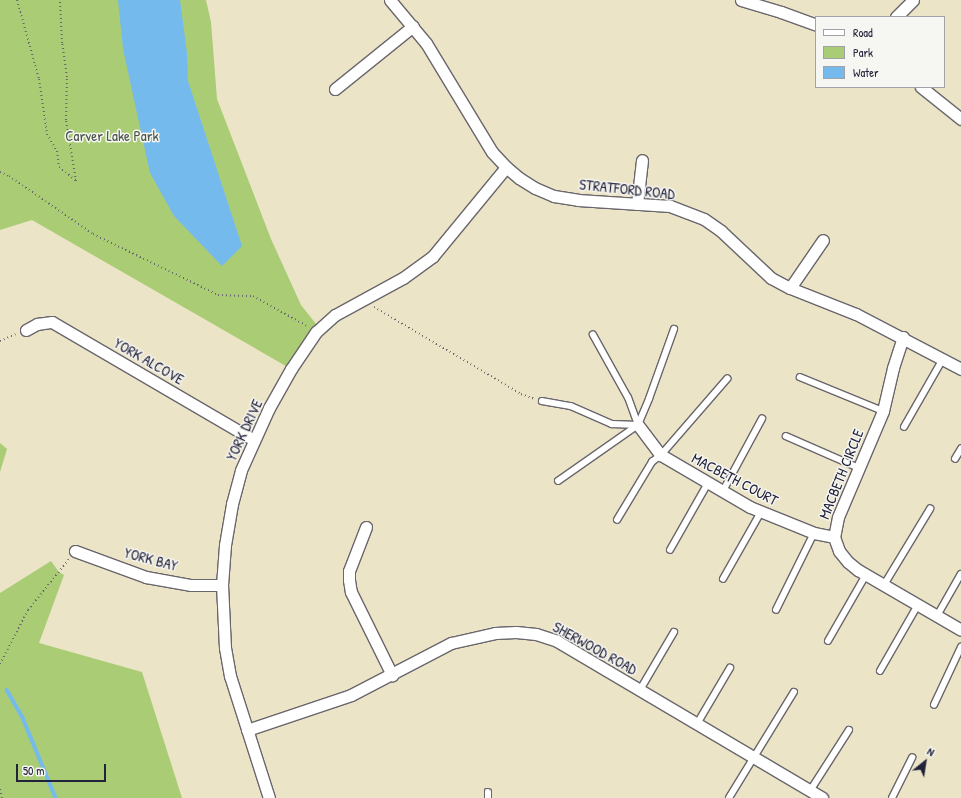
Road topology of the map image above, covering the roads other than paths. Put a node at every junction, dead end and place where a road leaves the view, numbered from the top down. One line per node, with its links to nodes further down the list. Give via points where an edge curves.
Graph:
1 (390, 0): 6 (street, STRATFORD ROAD)
2 (741, 0): 5 (street)
3 (913, 0): 4 (street)
4 (897, 16)
5 (815, 25)
6 (413, 26): 8 (street); 11 (street, STRATFORD ROAD, via 440,65 492,152)
7 (922, 88): 9 (street)
8 (335, 89)
9 (961, 119)
10 (642, 160): 12 (street)
11 (506, 167): 12 (street, STRATFORD ROAD, via 535,188 554,196); 29 (street, YORK DRIVE, via 433,256 402,278 335,316 316,332 291,369)
12 (637, 204): 14 (street, STRATFORD ROAD, via 670,206 704,219 756,266)
13 (823, 240): 14 (street)
14 (790, 288): 18 (street, STRATFORD ROAD, via 844,308)
15 (674, 329): 26 (lane)
16 (26, 330): 29 (street, YORK ALCOVE, via 37,324 52,322)
17 (593, 335): 26 (lane, via 628,398)
18 (903, 337): 19 (street, STRATFORD ROAD); 24 (street, MACBETH CIRCLE)
19 (944, 360): 20 (street, STRATFORD ROAD); 27 (lane)
20 (961, 369)
21 (800, 377): 24 (lane)
22 (727, 379): 31 (lane)
23 (542, 401): 26 (lane, via 571,406 612,424)
24 (883, 411): 33 (street, MACBETH CIRCLE)
25 (762, 419): 36 (lane)
26 (638, 425): 31 (street, MACBETH COURT); 34 (lane)
27 (904, 427)
28 (786, 436): 33 (lane)
29 (254, 440): 48 (street, YORK DRIVE, via 241,470 232,504)
30 (961, 449): 32 (lane)
31 (661, 455): 35 (street, MACBETH COURT); 39 (lane, via 652,462)
32 (955, 459)
33 (859, 468): 42 (street, MACBETH CIRCLE, via 838,517)
34 (558, 481)
35 (708, 482): 36 (street, MACBETH COURT); 43 (lane)
36 (723, 491): 38 (street, MACBETH COURT)
37 (930, 509): 49 (lane)
38 (761, 512): 41 (street, MACBETH COURT); 47 (lane)
39 (617, 520)
40 (366, 527): 59 (street, via 349,572 349,580 352,592)
41 (814, 533): 42 (street, MACBETH COURT); 51 (lane)
42 (834, 537): 46 (street, MACBETH CIRCLE, via 839,551 848,562)
43 (670, 550)
44 (75, 551): 48 (street, YORK BAY, via 146,576 191,585)
45 (961, 574): 52 (lane)
46 (866, 575): 49 (street, MACBETH CIRCLE); 55 (lane)
47 (723, 579)
48 (222, 585): 64 (street, YORK DRIVE, via 225,648 230,676)
49 (884, 585): 50 (street, MACBETH CIRCLE)
50 (918, 605): 52 (street, MACBETH CIRCLE); 58 (lane)
51 (776, 610)
52 (937, 616): 53 (street, MACBETH CIRCLE)
53 (961, 630)
54 (674, 632): 60 (lane)
55 (828, 641)
56 (961, 648): 62 (lane)
57 (730, 668): 63 (lane)
58 (880, 670)
59 (392, 674): 60 (street, SHERWOOD ROAD, via 451,643 495,633 516,632 536,634 557,641); 64 (street, SHERWOOD ROAD, via 338,700)
60 (640, 690): 63 (street, SHERWOOD ROAD)
61 (794, 692): 66 (lane)
62 (934, 706)
63 (697, 724): 66 (street, SHERWOOD ROAD)
64 (247, 730): 69 (street, YORK DRIVE)
65 (849, 730): 68 (lane)
66 (754, 757): 68 (street, SHERWOOD ROAD); 70 (lane)
67 (912, 758): 72 (lane)
68 (810, 791): 71 (street, SHERWOOD ROAD)
69 (269, 798)
70 (729, 798)
71 (822, 798)
72 (892, 798)

